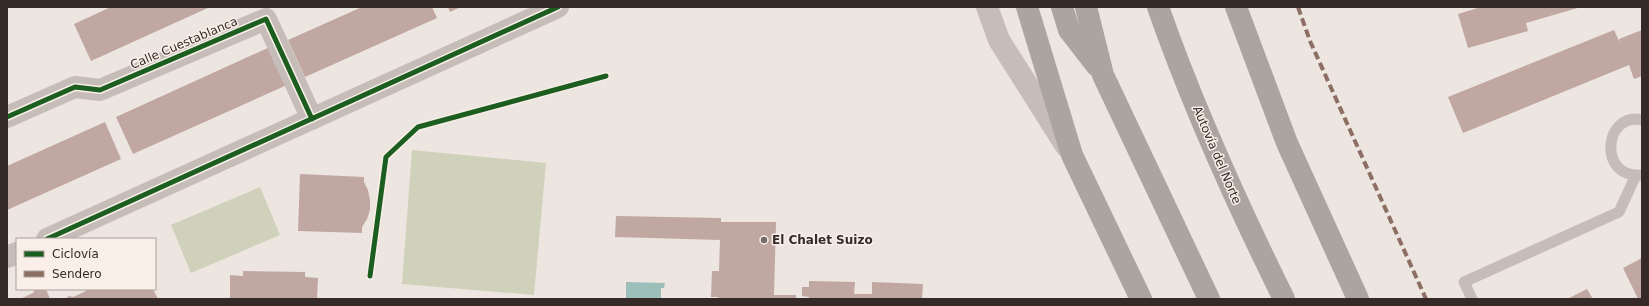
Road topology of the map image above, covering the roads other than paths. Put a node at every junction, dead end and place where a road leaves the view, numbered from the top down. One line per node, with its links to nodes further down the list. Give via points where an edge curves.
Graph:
1 (558, 7): 12 (street)
2 (987, 7): 14 (street, via 999,40)
3 (1027, 7): 14 (highway)
4 (1062, 7): 10 (highway, via 1069,30)
5 (1086, 7): 10 (highway)
6 (1158, 7): 9 (highway, Autovía del Norte)
7 (1166, 7): 9 (highway)
8 (1236, 7): 20 (highway, via 1287,143)
9 (1175, 56): 19 (highway, Autovía del Norte, via 1244,219)
10 (1104, 75): 18 (highway)
11 (7, 117): 12 (street, Calle Cuestablanca, via 75,87 100,90 266,19)
12 (312, 119): 16 (street)
13 (1642, 120): 15 (lane, via 1629,120 1621,125 1614,132 1610,142 1613,160 1619,168 1627,173)
14 (1072, 155): 17 (highway)
15 (1639, 175): 21 (lane, via 1619,212 1464,282)
16 (49, 238)
17 (1141, 299)
18 (1209, 299)
19 (1284, 299)
20 (1358, 299)
21 (1472, 299)

